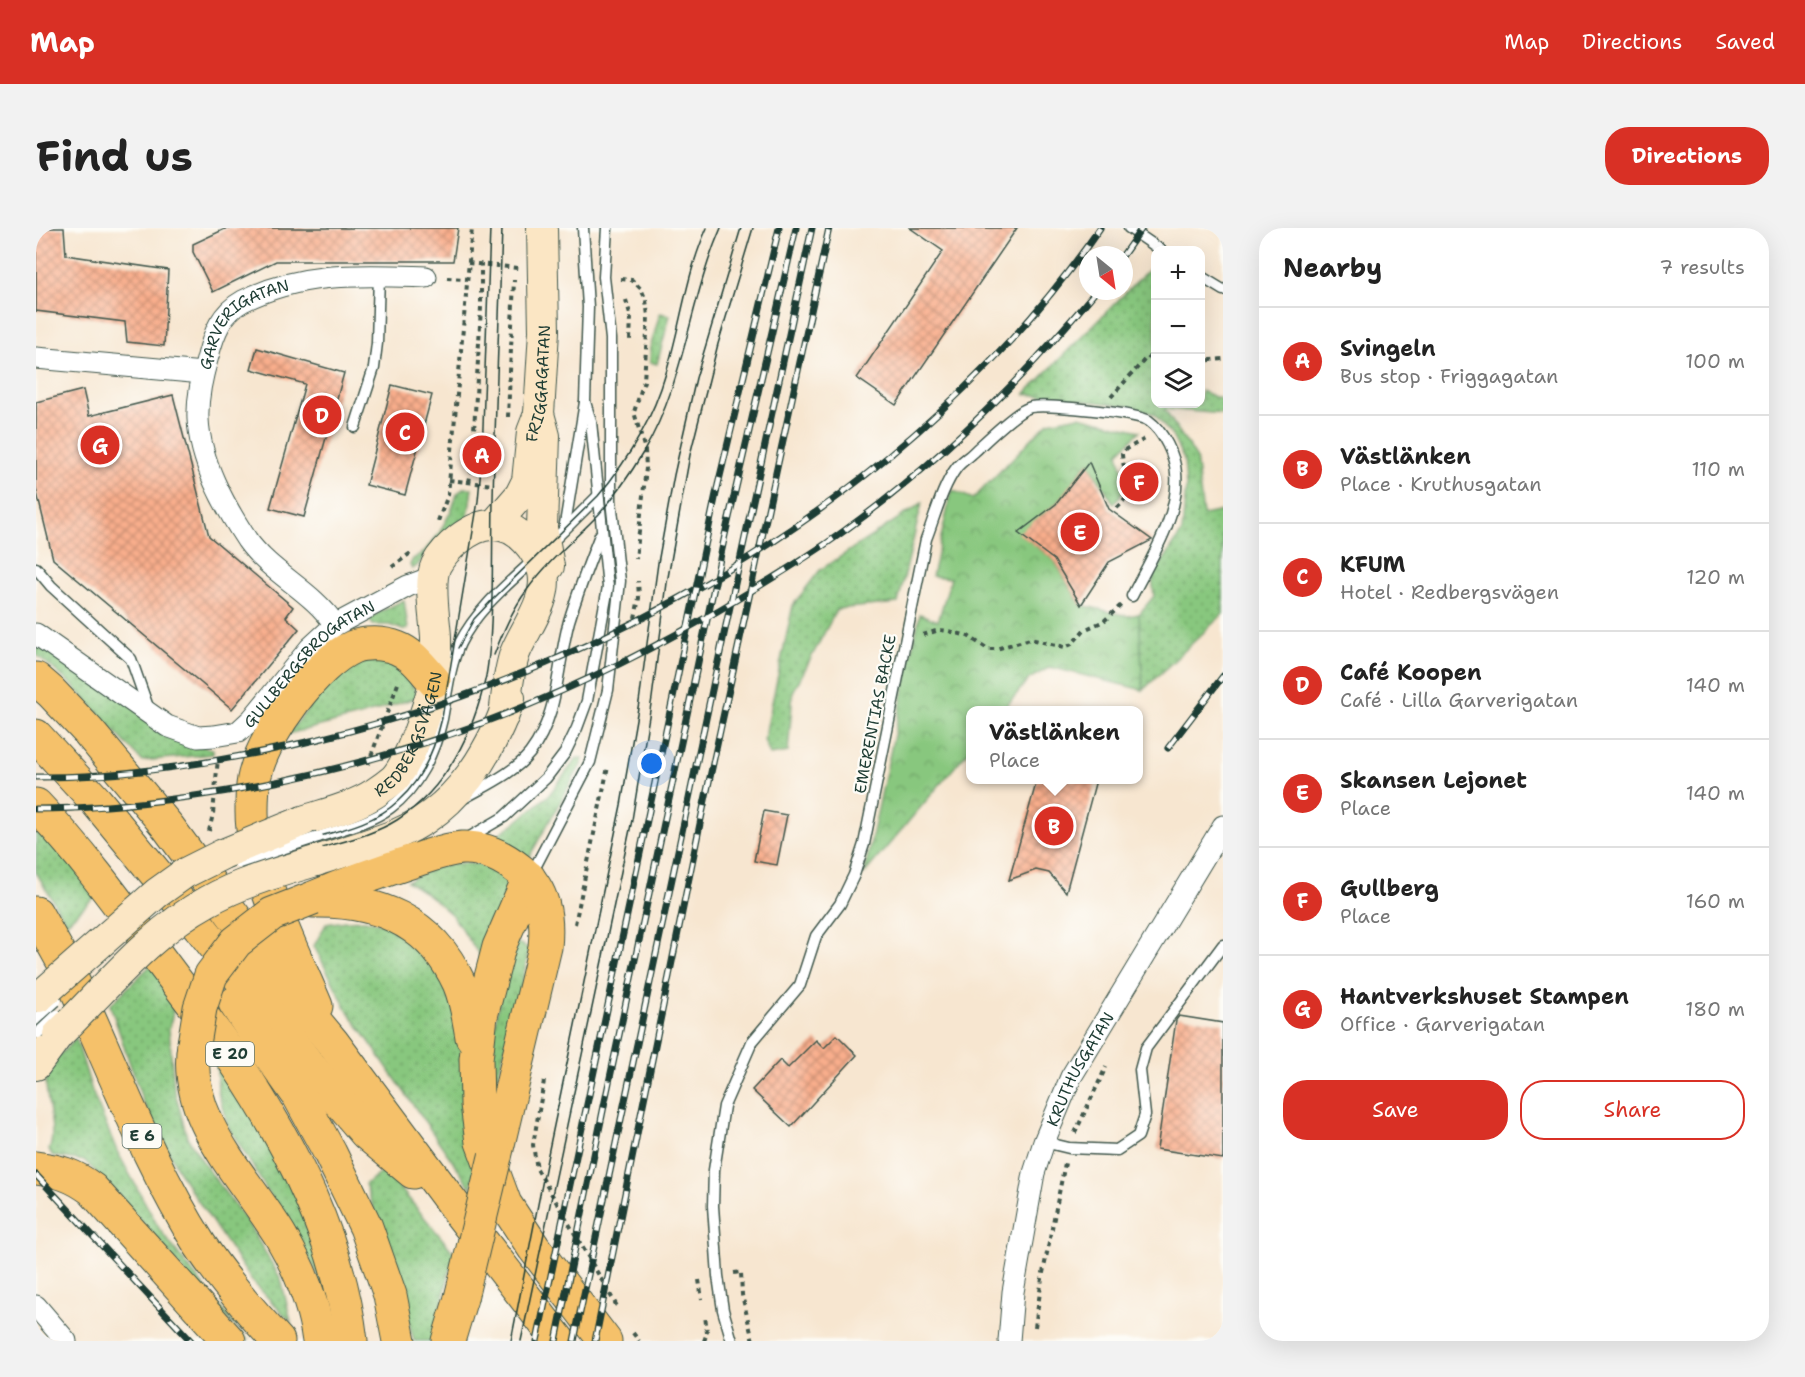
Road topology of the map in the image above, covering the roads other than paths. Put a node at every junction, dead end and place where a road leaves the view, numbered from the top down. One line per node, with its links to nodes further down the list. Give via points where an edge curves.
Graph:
1 (542, 228): 13 (street, FRIGGAGATAN, via 544,331)
2 (584, 228): 12 (lane, via 588,307)
3 (607, 228): 16 (lane, via 604,277 611,339)
4 (1129, 228): 5 (lane)
5 (1155, 246)
6 (379, 275): 7 (street, GARVERIGATAN); 11 (street, GARVERIGATAN, via 304,279 242,302 217,326); 14 (lane, via 374,368)
7 (426, 277)
8 (1205, 279): 9 (lane)
9 (1223, 290)
10 (36, 358): 11 (street, GARVERIGATAN)
11 (203, 372): 23 (street, via 198,421 204,451 234,519 266,563 326,612)
12 (585, 402): 15 (lane, via 591,422); 19 (lane)
13 (539, 414): 17 (street, FRIGGAGATAN, via 532,432 527,481); 19 (street, REDBERGSVÄGEN, via 545,436 542,509)
14 (355, 427)
15 (598, 496): 18 (lane); 19 (lane)
16 (611, 500): 18 (lane); 37 (lane, via 620,580 608,690 591,762)
17 (494, 525): 19 (street, REDBERGSVÄGEN, via 518,533 526,541); 21 (street, via 474,531 452,545)
18 (601, 532): 30 (lane, via 569,623 559,679 538,741 529,755 502,776); 33 (lane, via 608,587 587,701 565,753 522,802 484,830)
19 (549, 545): 30 (street, REDBERGSVÄGEN, via 553,594 493,741 475,772); 31 (lane, via 498,593 466,632 453,664 438,732 414,784 381,814 348,828)
20 (36, 568): 27 (lane, via 131,659)
21 (420, 581): 23 (street, GULLBERGSBROGATAN); 26 (street, REDBERGSVÄGEN, via 436,652)
22 (1132, 596): 67 (lane, EMERENTIAS BACKE, via 1165,530 1174,498 1176,473 1172,457 1150,422 1137,416 1099,411 1032,407 1002,426 957,467 926,539 864,844 854,875 840,904 816,936 800,985 752,1042 724,1106 713,1206 718,1276)
23 (335, 625): 27 (street, GULLBERGSBROGATAN, via 310,648 238,732 198,737 167,726)
24 (36, 634): 27 (street, GULLBERGSBROGATAN)
25 (36, 679): 49 (highway, via 88,731 154,809 284,984)
26 (434, 681): 31 (street, REDBERGSVÄGEN, via 413,745 394,779); 49 (highway, via 408,654 389,645 354,646 332,659 295,700 256,771 252,814 265,880)
27 (151, 713)
28 (36, 736): 34 (highway)
29 (36, 805): 62 (highway, E 20, via 109,892 236,1061 272,1121 304,1181 331,1249 347,1307)
30 (427, 817): 31 (street, REDBERGSVÄGEN, via 401,832)
31 (314, 834): 36 (street, REDBERGSVÄGEN, bridge); 36 (lane, bridge); 47 (street, REDBERGSVÄGEN, bridge, via 224,854 185,873 157,893)
32 (1220, 841): 52 (street, KRUTHUSGATAN, via 1071,1077)
33 (447, 850): 37 (highway, via 486,851 506,859); 40 (highway)
34 (144, 859): 54 (highway, via 366,1132); 63 (highway, E 20, via 299,1096 330,1153 366,1227 390,1295)
35 (214, 874): 38 (lane)
36 (238, 875): 46 (lane, bridge, via 160,921); 50 (street, REDBERGSVÄGEN, bridge, via 171,925)
37 (529, 878): 51 (highway, via 490,977); 64 (highway, bridge, via 544,907 545,947)
38 (198, 882)
39 (184, 891): 41 (lane)
40 (313, 899): 51 (highway, via 381,910 432,940 460,985); 61 (highway, bridge, via 272,914 236,942 211,975 200,1008 193,1073 200,1106 212,1134 294,1261 310,1300)
41 (165, 903)
42 (36, 913): 60 (highway, E 6, via 68,972 174,1200 222,1277)
43 (141, 922): 44 (lane)
44 (125, 936)
45 (1223, 945): 52 (lane, via 1146,1048 1140,1070 1145,1115 1138,1136 1117,1150 1069,1148)
46 (92, 978): 47 (lane); 50 (lane, bridge)
47 (55, 995): 48 (lane, bridge)
48 (36, 1019)
49 (333, 1043): 54 (highway)
50 (39, 1046)
51 (476, 1059): 57 (highway, via 482,1142 505,1204 534,1248)
52 (1044, 1142): 68 (street, KRUTHUSGATAN, via 1024,1227)
53 (36, 1168): 59 (highway, via 62,1172 92,1190)
54 (459, 1212): 56 (highway)
55 (36, 1306): 58 (street)
56 (535, 1308): 65 (highway); 66 (highway)
57 (618, 1326)
58 (66, 1341)
59 (230, 1341)
60 (278, 1341)
61 (320, 1341)
62 (351, 1341)
63 (399, 1341)
64 (448, 1341)
65 (559, 1341)
66 (567, 1341)
67 (732, 1341)
68 (1009, 1341)

